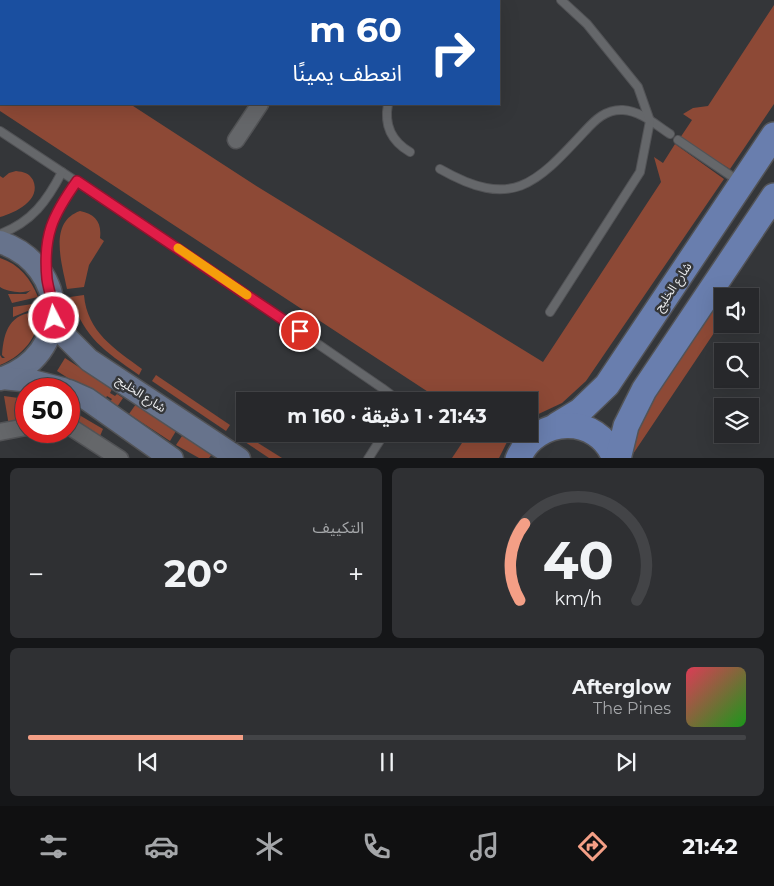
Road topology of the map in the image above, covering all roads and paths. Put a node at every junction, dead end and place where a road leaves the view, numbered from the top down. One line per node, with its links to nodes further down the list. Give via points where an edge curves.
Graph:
1 (561, 0): 4 (lane, via 587,24 638,88)
2 (259, 105): 8 (street)
3 (388, 105): 10 (lane, via 390,132)
4 (650, 121): 6 (lane); 11 (lane, via 623,110 603,115 549,169 515,188 474,187); 19 (lane, via 640,172)
5 (0, 131): 12 (lane)
6 (670, 134)
7 (774, 135): 14 (main road, شارع الخليج)
8 (236, 140)
9 (678, 140): 14 (lane)
10 (410, 152)
11 (440, 169)
12 (62, 172): 13 (lane); 16 (lane, via 39,210)
13 (77, 181): 18 (lane, via 52,221 46,248); 23 (lane)
14 (742, 183): 25 (main road, شارع الخليج, via 607,385 580,411)
15 (774, 196): 35 (main road, via 644,390 626,426)
16 (0, 234)
17 (0, 242): 18 (main road, via 28,255)
18 (47, 281): 20 (main road, via 53,297)
19 (550, 312)
20 (54, 318): 21 (main road, via 42,349 31,362 18,372); 32 (main road, شارع الخليج, via 64,335 89,360)
21 (1, 378): 22 (main road)
22 (15, 379)
23 (387, 392)
24 (80, 397): 31 (main road)
25 (557, 425): 34 (main road, شارع الخليج, via 534,436); 35 (main road, via 583,427 595,433)
26 (15, 429): 27 (street)
27 (0, 432)
28 (80, 433): 30 (street)
29 (379, 442): 33 (lane)
30 (120, 458)
31 (172, 458)
32 (239, 458)
33 (368, 458)
34 (518, 458)
35 (616, 458)

